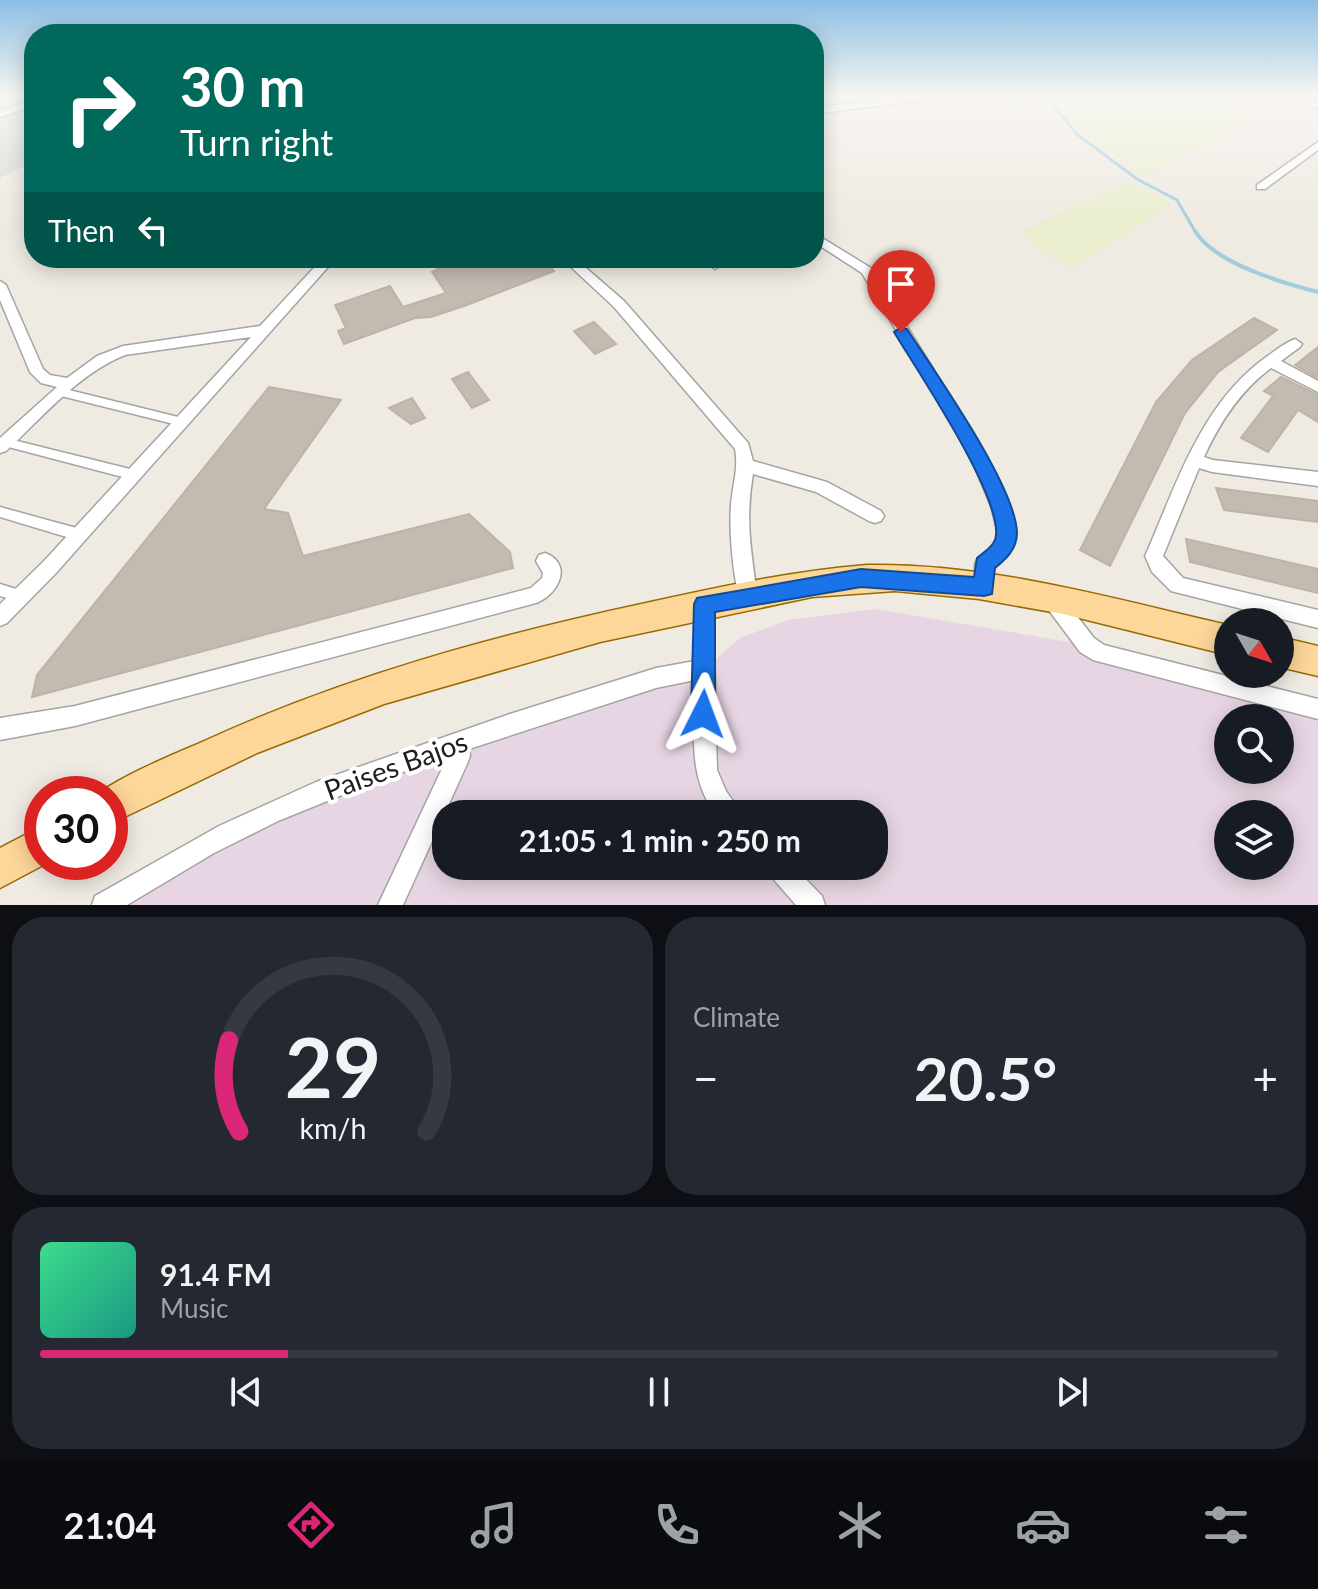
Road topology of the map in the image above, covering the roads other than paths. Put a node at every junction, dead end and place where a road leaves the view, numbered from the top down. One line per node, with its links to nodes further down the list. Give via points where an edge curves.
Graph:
1 (1318, 145): 2 (street)
2 (1261, 187)
3 (824, 243): 22 (street, via 867,271 975,450 1007,533 1002,550 984,564)
4 (321, 268): 7 (street)
5 (578, 268): 15 (street, via 679,370 742,447)
6 (0, 285): 11 (street, via 37,372)
7 (266, 330): 11 (street, via 123,351 102,359); 12 (street)
8 (1295, 344): 9 (street)
9 (1271, 362): 10 (street); 14 (street, via 1242,384)
10 (1318, 387)
11 (65, 388): 12 (street); 13 (street)
12 (182, 422): 16 (street)
13 (3, 444): 16 (street)
14 (1196, 460): 17 (street); 29 (street, via 1154,556 1158,566 1178,585)
15 (748, 466): 19 (street, via 821,487); 24 (street, via 738,513)
16 (134, 475): 20 (street)
17 (1318, 479)
18 (0, 512): 20 (street)
19 (875, 516)
20 (80, 535): 25 (street)
21 (545, 561): 35 (street, via 551,582 536,595 75,716)
22 (984, 587): 24 (main road, via 861,578); 26 (main road)
23 (0, 590): 25 (street)
24 (748, 595): 27 (main road)
25 (21, 596): 28 (street)
26 (1052, 599): 30 (main road); 34 (street, via 1087,645 1100,653)
27 (704, 604): 33 (street); 37 (main road, via 592,628 382,686 269,728)
28 (0, 617)
29 (1318, 619)
30 (1214, 637)
31 (1294, 655): 32 (main road)
32 (1318, 661)
33 (706, 668): 36 (street, Paises Bajos, via 656,678); 38 (street, via 706,770)
34 (1318, 709)
35 (0, 729)
36 (457, 744): 42 (street, Paises Bajos, via 269,813 192,851); 43 (street, via 459,756)
37 (128, 796)
38 (721, 800)
39 (24, 855): 40 (main road)
40 (0, 869)
41 (790, 880): 44 (street)
42 (104, 905)
43 (390, 905)
44 (813, 905)

